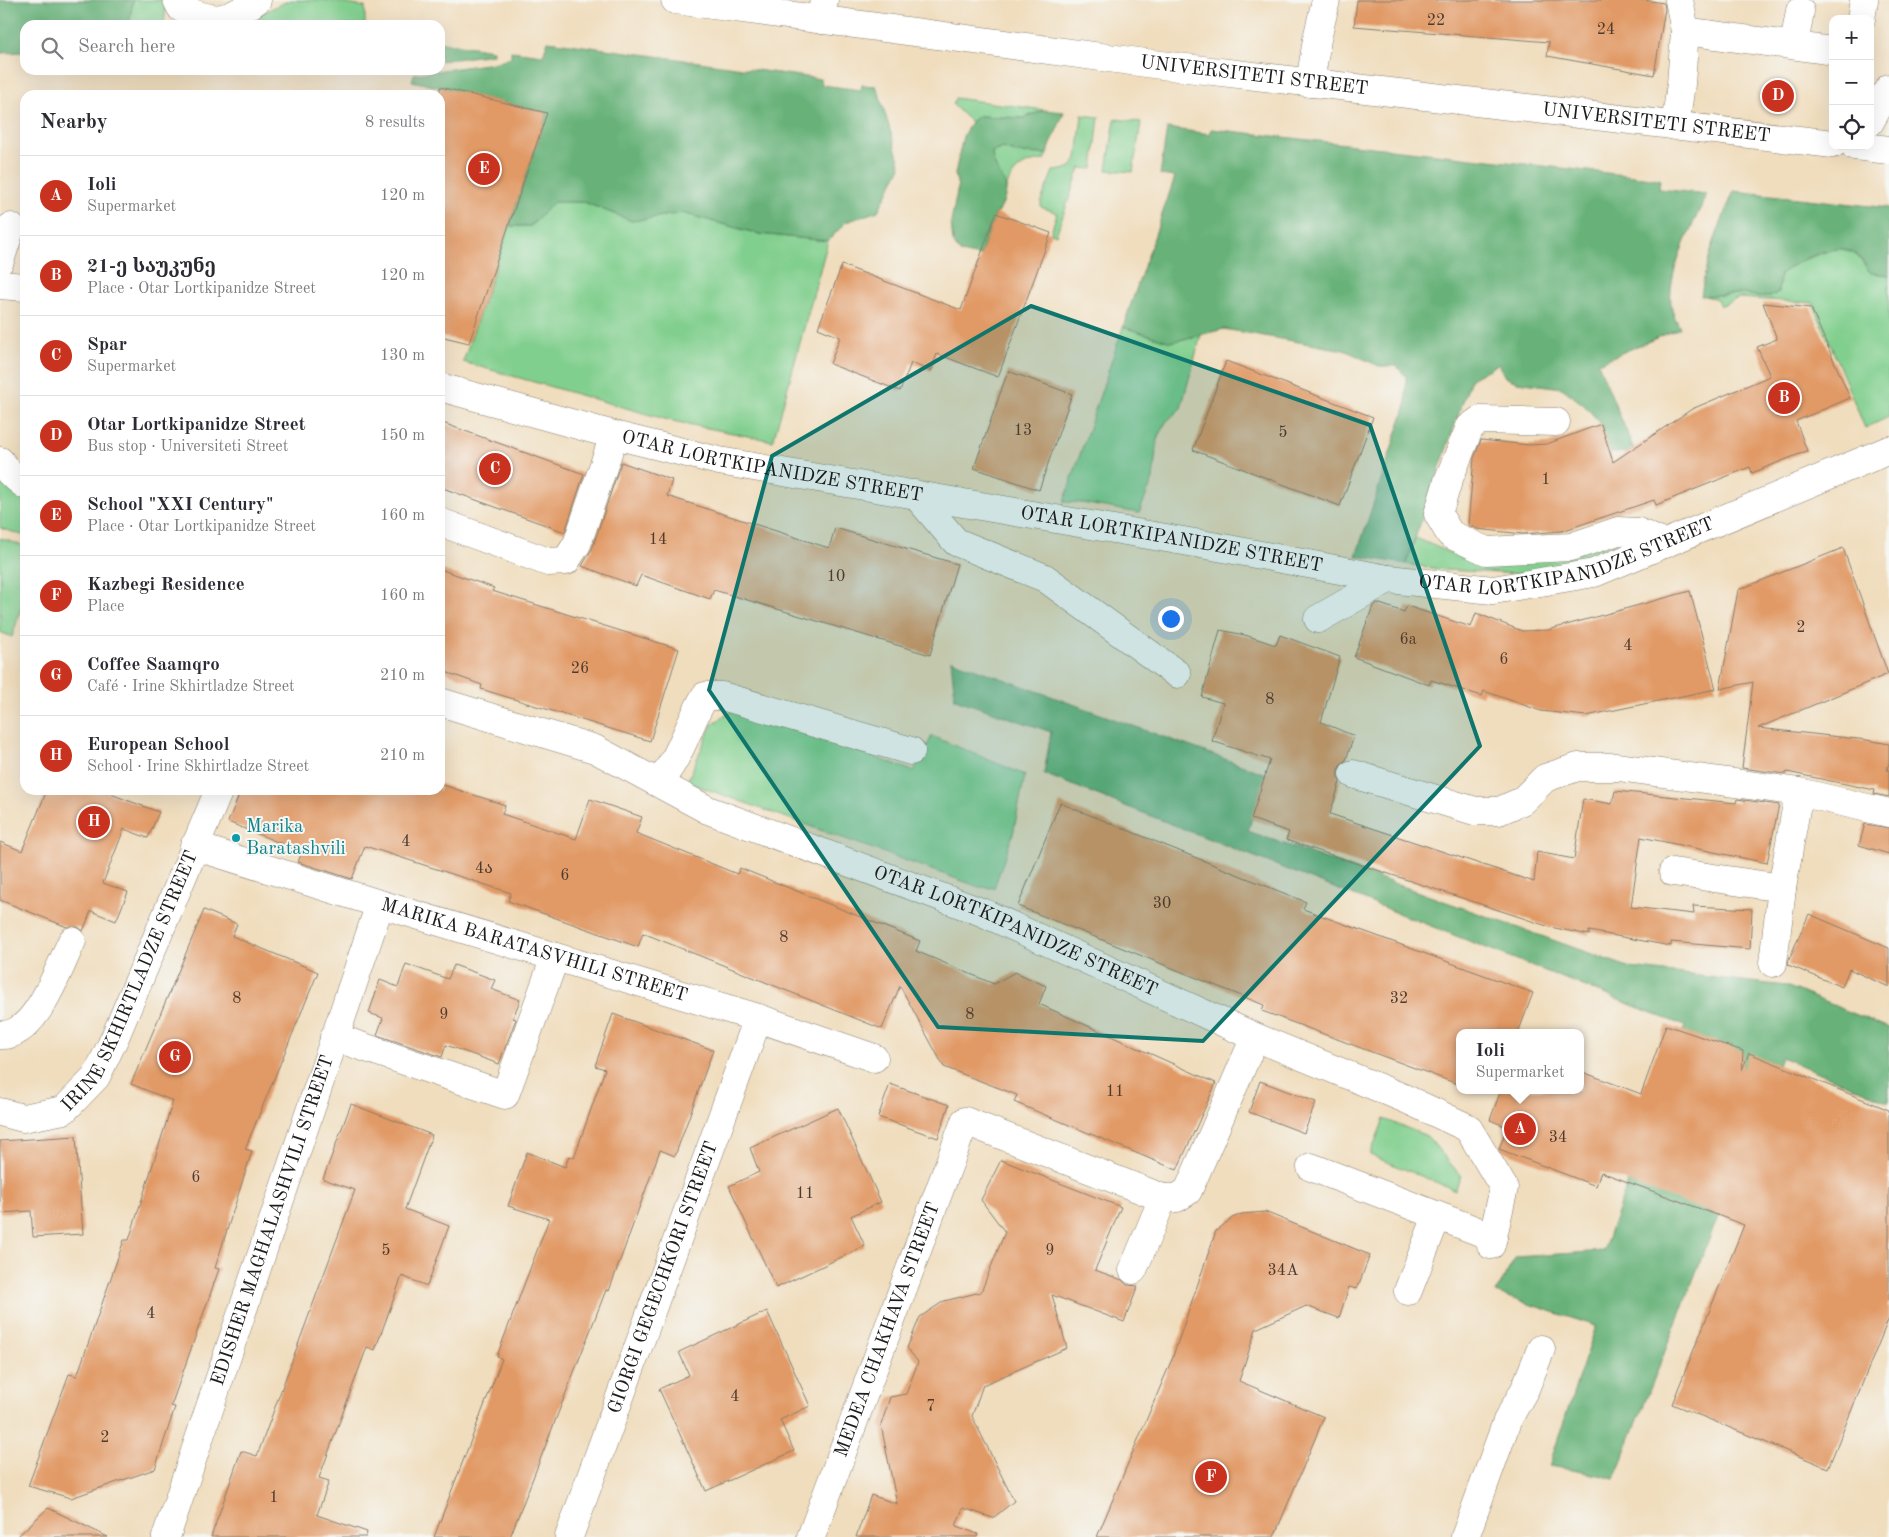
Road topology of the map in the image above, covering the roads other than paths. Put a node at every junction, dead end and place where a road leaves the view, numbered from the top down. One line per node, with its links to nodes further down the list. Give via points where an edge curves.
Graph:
1 (177, 0): 2 (street, via 181,8 195,15 228,18)
2 (257, 0)
3 (675, 0): 7 (street, UNIVERSITETI STREET)
4 (1326, 0): 13 (street)
5 (1678, 0): 10 (street)
6 (1864, 0): 9 (street)
7 (822, 10): 13 (street, UNIVERSITETI STREET)
8 (1800, 11): 11 (street)
9 (1862, 15)
10 (1685, 31): 11 (street); 16 (street)
11 (1794, 46): 12 (street)
12 (1826, 50)
13 (1310, 83): 16 (street, UNIVERSITETI STREET)
14 (1881, 91): 15 (street)
15 (1874, 111)
16 (1674, 126): 17 (street, UNIVERSITETI STREET)
17 (1829, 144)
18 (1874, 148): 19 (street)
19 (1889, 150)
20 (11, 227): 21 (street)
21 (0, 261)
22 (0, 285): 23 (street)
23 (20, 287)
24 (445, 388): 26 (street, OTAR LORTKIPANIDZE STREET)
25 (1556, 422): 34 (street, via 1480,420 1470,427 1438,514 1450,534 1486,551 1571,547 1618,531 1638,532)
26 (614, 435): 32 (street, OTAR LORTKIPANIDZE STREET, via 719,460); 33 (street, via 577,544 566,561 548,562)
27 (0, 450): 29 (street)
28 (1889, 450): 34 (street, OTAR LORTKIPANIDZE STREET)
29 (20, 458)
30 (0, 461): 31 (street)
31 (20, 481)
32 (914, 494): 35 (street, OTAR LORTKIPANIDZE STREET); 37 (street, via 956,542 1045,578)
33 (445, 524)
34 (1665, 544): 35 (street, OTAR LORTKIPANIDZE STREET, via 1594,573 1493,590)
35 (1388, 579): 36 (street)
36 (1318, 619)
37 (1177, 674)
38 (445, 704): 41 (street, OTAR LORTKIPANIDZE STREET, via 595,749)
39 (911, 751): 41 (street, via 722,696 705,696 668,772)
40 (1353, 774): 42 (street, via 1475,811 1499,811 1522,801 1545,778 1578,767 1618,768)
41 (658, 782): 55 (street, OTAR LORTKIPANIDZE STREET, via 708,810 984,913)
42 (1799, 792): 44 (street); 47 (street)
43 (217, 795): 45 (street, IRINE SKHIRTLADZE STREET)
44 (1889, 813)
45 (194, 846): 48 (street, MARIKA BARATASVHILI STREET); 57 (street, IRINE SKHIRTLADZE STREET, via 96,1077 64,1110 22,1118)
46 (1673, 872): 47 (street)
47 (1782, 888): 51 (street)
48 (380, 904): 50 (street, MARIKA BARATASVHILI STREET); 54 (street, EDISHER MAGHALASHVILI STREET)
49 (72, 941): 53 (street, via 39,1009 23,1028)
50 (555, 957): 52 (street, MARIKA BARATASVHILI STREET); 54 (street, via 505,1095)
51 (1773, 963)
52 (758, 1018): 56 (street, MARIKA BARATASVHILI STREET); 65 (street, GIORGI GEGECHKORI STREET)
53 (0, 1035)
54 (334, 1037): 64 (street, EDISHER MAGHALASHVILI STREET)
55 (1255, 1037): 59 (street, via 1188,1191 1177,1198); 60 (street, OTAR LORTKIPANIDZE STREET, via 1468,1128 1504,1188 1492,1241)
56 (874, 1058)
57 (0, 1112)
58 (1311, 1167): 60 (street)
59 (1163, 1198): 61 (street); 66 (street, MEDEA CHAKHAVA STREET, via 965,1121)
60 (1437, 1216): 62 (street)
61 (1133, 1270)
62 (1408, 1291)
63 (1541, 1349): 67 (street, via 1525,1389 1507,1421)
64 (166, 1537)
65 (569, 1537)
66 (811, 1537)
67 (1465, 1537)

